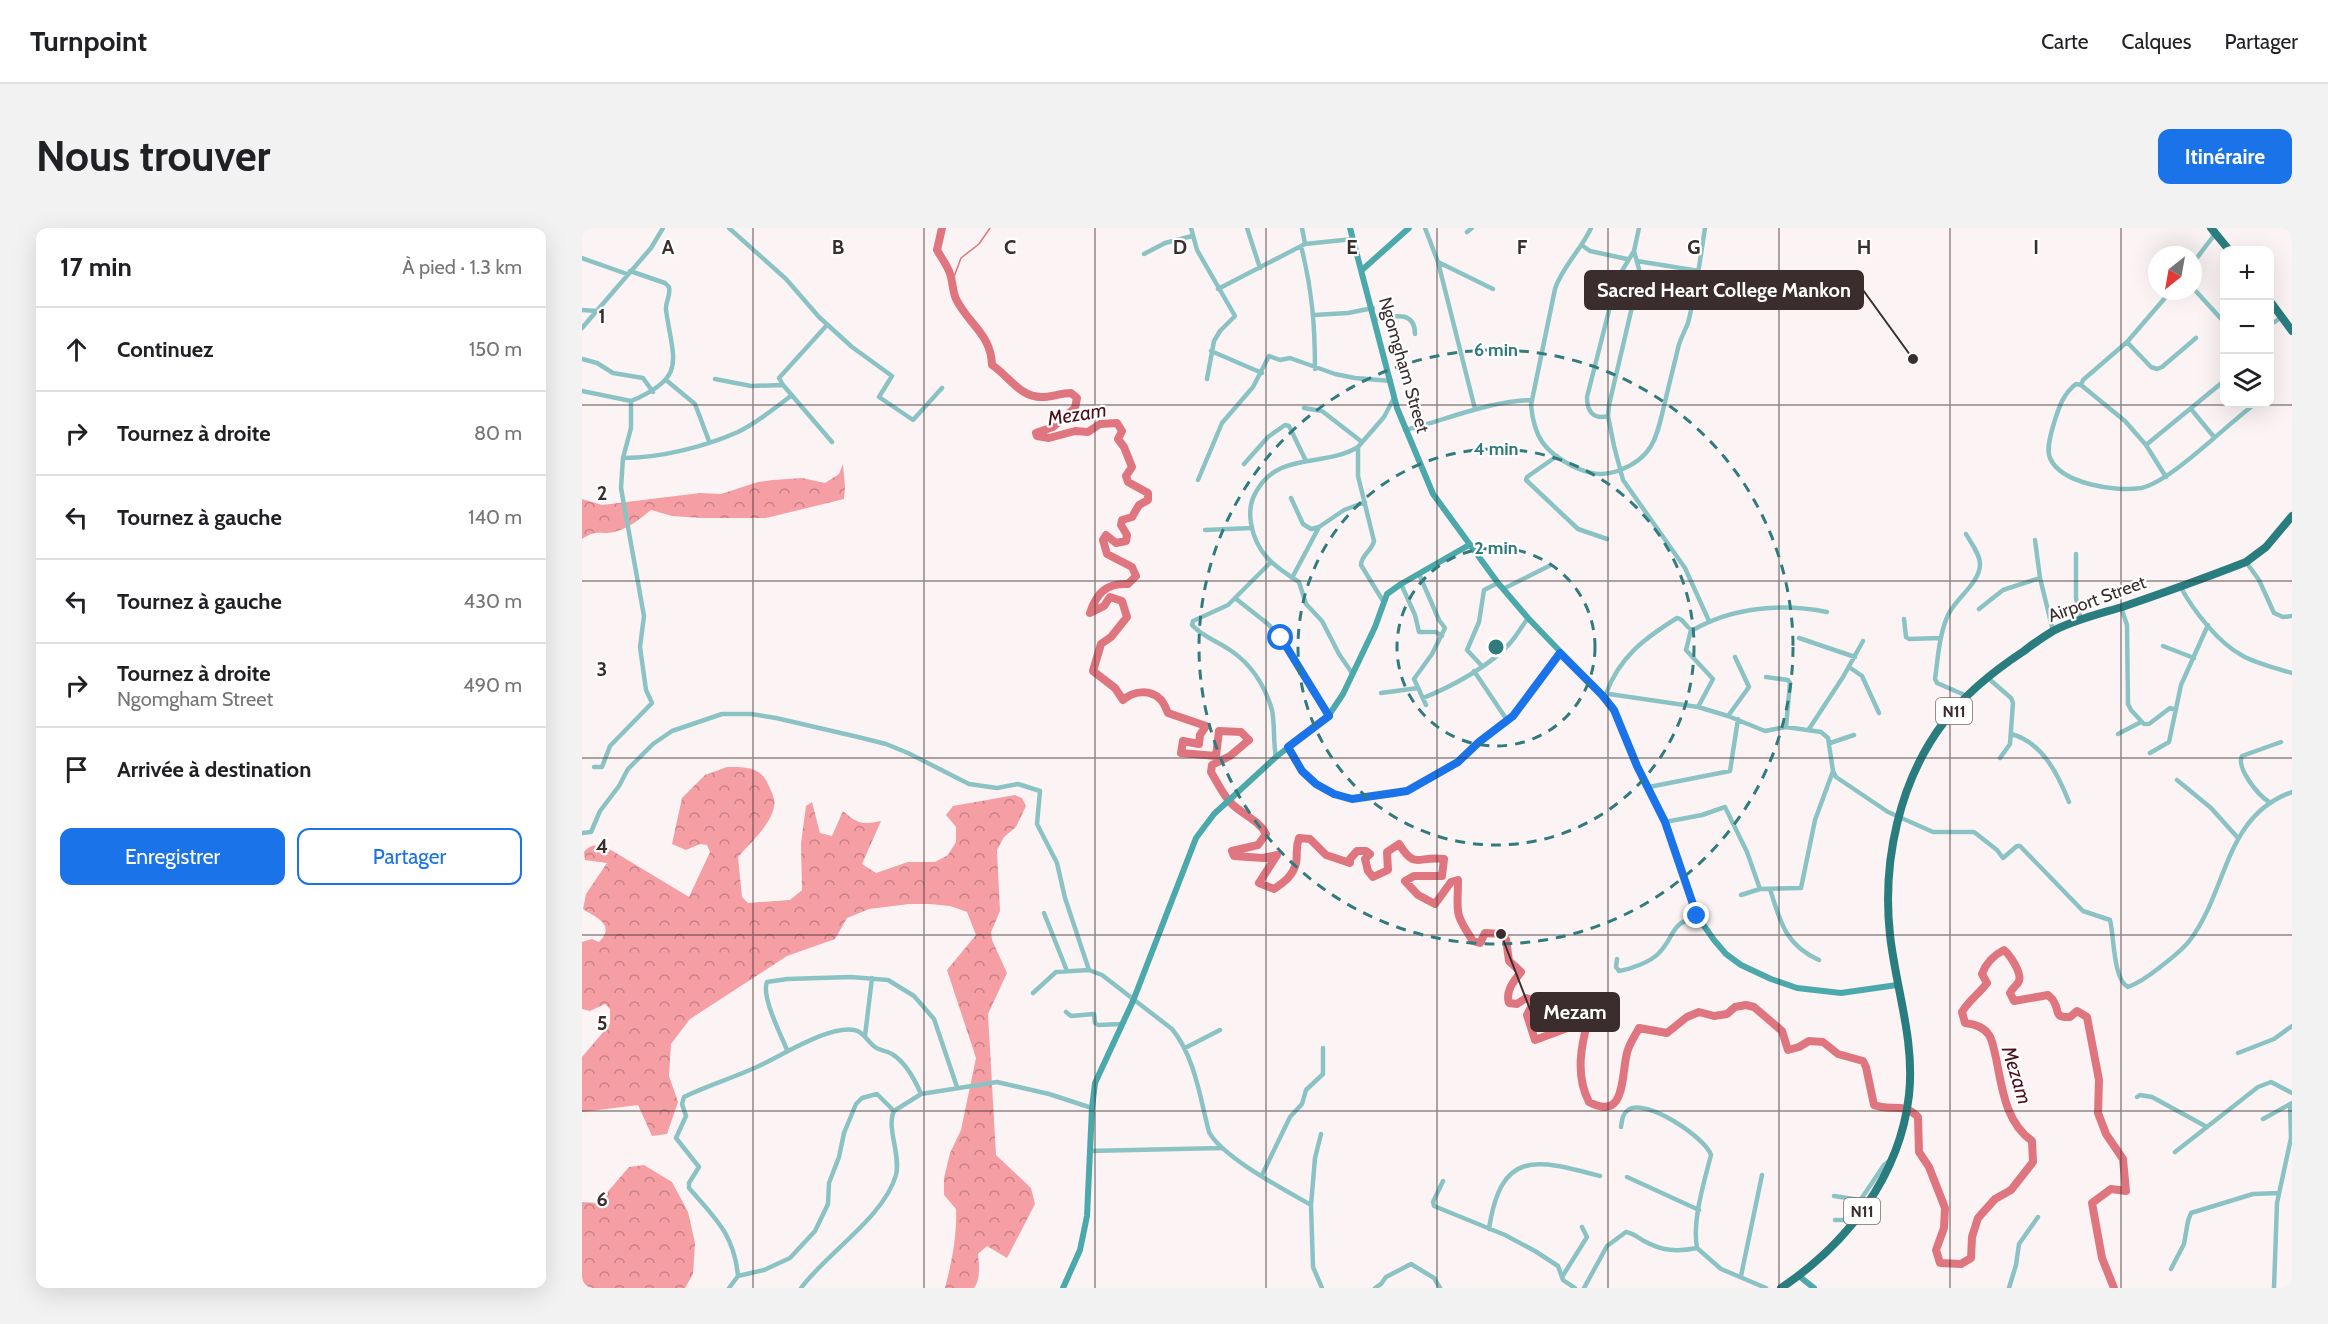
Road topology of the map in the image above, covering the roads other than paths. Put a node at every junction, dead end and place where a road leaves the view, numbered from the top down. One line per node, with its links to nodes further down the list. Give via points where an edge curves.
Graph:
1 (663, 228): 32 (street)
2 (729, 228): 46 (street, via 786,279)
3 (1191, 228): 15 (street)
4 (1248, 228): 29 (street)
5 (1302, 228): 17 (street)
6 (1350, 228): 16 (main road, Ngomgham Street)
7 (1409, 228): 26 (main road)
8 (1425, 228): 27 (street)
9 (1472, 228): 14 (street)
10 (1591, 228): 18 (street)
11 (1639, 228): 21 (street)
12 (1705, 228): 31 (street)
13 (2213, 231): 19 (highway); 20 (street)
14 (1467, 232)
15 (1192, 236): 22 (street); 33 (street)
16 (1353, 239): 17 (street); 24 (main road, Ngomgham Street)
17 (1303, 245): 29 (street); 41 (street)
18 (1582, 246): 25 (street); 68 (street, via 1558,280)
19 (2226, 246)
20 (2202, 249)
21 (1634, 251): 25 (street); 28 (street)
22 (1144, 254)
23 (582, 258): 32 (street)
24 (1359, 259): 26 (main road); 30 (main road, Ngomgham Street)
25 (1627, 259): 76 (street, via 1617,279 1587,397 1592,415)
26 (1373, 261): 30 (main road)
27 (1438, 261): 34 (street); 74 (street)
28 (1637, 261): 31 (street); 76 (street, via 1640,273)
29 (1260, 268): 33 (street)
30 (1362, 270): 38 (main road, Ngomgham Street)
31 (1699, 271): 87 (street, via 1660,428 1640,459)
32 (628, 273): 40 (street); 58 (street, via 669,287 666,307 674,354)
33 (1218, 289): 52 (street, via 1235,316 1220,331)
34 (1493, 289)
35 (2202, 298): 43 (street)
36 (2163, 300): 51 (street)
37 (2274, 306): 42 (highway)
38 (1373, 308): 41 (street); 44 (main road, Ngomgham Street)
39 (582, 310): 40 (street)
40 (597, 312): 47 (street)
41 (1314, 315): 54 (street)
42 (2282, 317): 45 (street); 48 (highway)
43 (2220, 318)
44 (1375, 319): 49 (street, via 1393,316 1411,320); 59 (main road, Ngomgham Street)
45 (2274, 322)
46 (827, 325): 61 (street, via 780,376); 63 (street, via 892,376 879,397 913,420)
47 (582, 328)
48 (2292, 331)
49 (1415, 334)
50 (2196, 338): 51 (street, via 2157,369)
51 (2127, 342): 62 (street)
52 (1211, 351): 55 (street); 57 (street)
53 (582, 359): 65 (street, via 614,373 643,378)
54 (1314, 369): 55 (street, via 1290,358 1269,356); 59 (street)
55 (1262, 373): 89 (street, via 1246,398 1222,423)
56 (715, 378): 61 (street, via 751,386)
57 (1207, 379)
58 (666, 380): 65 (street); 79 (street, via 695,404)
59 (1391, 381): 67 (main road, Ngomgham Street)
60 (2220, 384): 75 (street)
61 (783, 385): 66 (street)
62 (2081, 385): 82 (street, via 2125,421); 88 (street, via 2076,384 2066,392 2057,413 2048,456 2055,467 2075,480 2114,489 2143,487)
63 (942, 388)
64 (582, 391): 69 (street)
65 (653, 392): 69 (street)
66 (792, 395): 79 (street, via 746,427); 80 (street)
67 (1394, 398): 71 (main road, Ngomgham Street); 73 (street)
68 (1532, 400): 74 (street); 83 (street, via 1537,436)
69 (631, 401): 84 (street, via 631,428)
70 (1304, 408): 81 (street, via 1322,411)
71 (1397, 408): 73 (street); 77 (main road, Ngomgham Street)
72 (2250, 408): 78 (street)
73 (1389, 409): 81 (street)
74 (1475, 409): 77 (street)
75 (2191, 409): 78 (street); 82 (street)
76 (1608, 416): 87 (street)
77 (1405, 430): 99 (main road, Ngomgham Street, via 1433,494)
78 (2214, 437): 88 (street)
79 (709, 441): 84 (street, via 679,452)
80 (832, 442)
81 (1360, 445): 85 (street, via 1340,456); 91 (street, via 1358,476)
82 (2146, 445): 88 (street)
83 (1557, 456): 87 (street, via 1598,475); 97 (street, via 1526,480 1578,529)
84 (623, 458): 164 (street, via 621,488 644,616 640,647 646,690 652,703 610,746 602,767)
85 (1306, 461): 86 (street, via 1287,425 1268,436); 94 (street, via 1279,469 1259,486 1249,511)
86 (1244, 464)
87 (1619, 470): 119 (street, via 1685,568)
88 (2166, 477)
89 (1198, 480)
90 (1291, 498): 93 (street, via 1303,524 1311,529)
91 (1365, 502): 93 (street); 111 (street, via 1374,541 1360,565)
92 (2292, 516): 101 (highway, Airport Street / N11, via 2266,547)
93 (1319, 527): 105 (street)
94 (1252, 528): 95 (street); 102 (street)
95 (1204, 530)
96 (1966, 534): 125 (street, via 1980,568 1972,584 1954,603)
97 (1607, 539)
98 (2036, 540): 106 (street)
99 (1468, 545): 104 (main road); 108 (main road, Ngomgham Street)
100 (2076, 554): 118 (street, via 2076,598)
101 (2246, 562): 109 (highway, Airport Street / N11); 115 (street, via 2274,613)
102 (1270, 563): 105 (street); 110 (street)
103 (1549, 566): 108 (street)
104 (1419, 574): 107 (main road); 123 (street, via 1445,628)
105 (1293, 578): 135 (street, via 1300,584 1305,604 1322,621)
106 (2040, 578): 113 (street, via 2003,590); 122 (street)
107 (1401, 584): 111 (main road); 123 (street, via 1419,632)
108 (1501, 586): 116 (main road, Ngomgham Street); 132 (street, via 1484,590 1479,622 1467,650)
109 (2180, 586): 112 (highway, Airport Street / N11); 120 (street)
110 (1235, 598): 148 (street, via 1281,638); 162 (street, via 1192,625 1230,650 1258,677 1272,712)
111 (1383, 601): 135 (main road, via 1375,627)
112 (2121, 607): 118 (highway, Airport Street / N11); 152 (street, via 2127,625 2128,704)
113 (1979, 609)
114 (1827, 612): 119 (street, via 1805,607 1760,608)
115 (2292, 616)
116 (1528, 618): 128 (main road, Ngomgham Street); 132 (street, via 1509,644)
117 (1904, 619): 125 (street, via 1908,639)
118 (2081, 620): 122 (highway, Airport Street / N11)
119 (1709, 621): 121 (street)
120 (2208, 625): 131 (street); 136 (street, via 2241,655)
121 (1691, 630): 141 (street, via 1677,618 1649,635 1622,662); 145 (street, via 1686,650 1713,679)
122 (2053, 631): 138 (highway, Airport Street / N11)
123 (1442, 636): 139 (street, via 1415,676)
124 (1799, 638): 130 (street)
125 (1940, 638): 142 (street, via 1936,682)
126 (1863, 641): 130 (street)
127 (2163, 646): 131 (street)
128 (1560, 653): 141 (main road, Ngomgham Street); 151 (street)
129 (1736, 657): 149 (street, via 1749,687)
130 (1855, 657): 133 (street)
131 (2194, 658): 146 (street, via 2181,685)
132 (1482, 666): 134 (street)
133 (1849, 667): 147 (street, via 1862,676); 154 (street)
134 (1474, 671): 143 (street); 151 (street)
135 (1352, 672): 148 (main road)
136 (2292, 673)
137 (1766, 677): 153 (street, via 1790,683)
138 (1988, 678): 142 (highway, Airport Street / N11); 155 (street, via 2013,701)
139 (1418, 688): 140 (street); 143 (street)
140 (1382, 693)
141 (1604, 695): 145 (street); 167 (main road, Ngomgham Street)
142 (1967, 696): 171 (highway, Airport Street / N11, via 1928,748)
143 (1423, 698): 144 (street)
144 (1426, 705)
145 (1698, 707): 149 (street)
146 (2176, 710): 152 (street, via 2170,708 2149,724); 161 (street, via 2169,742)
147 (1879, 713)
148 (1329, 716): 160 (main road)
149 (1728, 716): 150 (street)
150 (1738, 719): 153 (street, via 1765,731); 167 (street, via 1730,771)
151 (1508, 720): 160 (street, via 1458,762 1393,795 1352,799 1334,794 1302,771)
152 (2141, 722): 156 (street)
153 (1786, 727): 154 (street)
154 (1809, 729): 159 (street, via 1825,734)
155 (2011, 734): 163 (street, via 2008,748); 169 (street, via 2028,740 2048,761)
156 (2118, 734)
157 (1854, 735): 159 (street)
158 (2281, 742): 170 (street, via 2240,760 2251,783)
159 (1830, 743): 165 (street)
160 (1288, 747): 162 (main road)
161 (2150, 753)
162 (1275, 757): 187 (main road, via 1204,825 1196,838)
163 (2000, 758)
164 (594, 767)
165 (1833, 771): 171 (street, via 1836,777); 176 (street, via 1815,820 1802,886)
166 (2176, 780): 174 (street, via 2211,808)
167 (1649, 787): 172 (main road, Ngomgham Street)
168 (2292, 792): 170 (street)
169 (2069, 802)
170 (2269, 802): 174 (street)
171 (1899, 817): 174 (street, via 1933,832 1974,832 2003,858 2020,846 2083,910 2111,921 2111,939 2122,982 2128,987 2179,953 2192,938); 185 (highway, Airport Street / N11, via 1891,856 1889,900)
172 (1665, 822): 175 (street, via 1727,808); 179 (main road, Ngomgham Street)
173 (582, 833): 182 (street, via 591,832 628,769 652,744 672,731 722,714 776,718 886,744 969,784 997,789 1018,784 1040,791 1037,824 1057,863)
174 (2238, 838)
175 (1760, 889): 176 (street); 177 (street)
176 (1770, 889): 181 (street, via 1786,934 1802,952)
177 (1741, 895)
178 (1044, 913): 183 (street)
179 (1697, 916): 180 (street, via 1674,927 1654,958 1620,971); 185 (main road, Ngomgham Street, via 1734,959 1797,988 1841,993)
180 (1617, 959)
181 (1819, 960)
182 (1089, 970): 183 (street); 187 (street, via 1102,975)
183 (1067, 971): 186 (street, via 1054,973)
184 (872, 978): 192 (street); 195 (street, via 767,982 765,990 771,1012); 197 (street, via 888,980 926,1008 940,1031)
185 (1898, 985): 213 (highway, Airport Street / N11, via 1909,1040 1909,1093)
186 (1033, 993)
187 (1133, 1001): 189 (main road); 193 (street, via 1172,1029)
188 (1066, 1012): 189 (street, via 1070,1016 1094,1014 1098,1025)
189 (1122, 1024): 202 (main road, via 1095,1083)
190 (2292, 1026): 196 (street)
191 (1220, 1030): 193 (street)
192 (864, 1036): 195 (street, via 856,1030 840,1031); 199 (street, via 874,1047 898,1059)
193 (1185, 1048): 210 (street, via 1209,1132)
194 (1323, 1048): 214 (street, via 1323,1074 1306,1090)
195 (787, 1050): 230 (street, via 752,1070 709,1085 682,1100 686,1116 676,1138 699,1167 689,1188 731,1242)
196 (2238, 1053)
197 (957, 1087): 199 (street); 202 (street, via 1008,1083)
198 (2292, 1093): 206 (street, via 2271,1082 2258,1086)
199 (921, 1094): 203 (street)
200 (2137, 1097): 206 (street, via 2152,1097)
201 (2291, 1104): 204 (street); 208 (street)
202 (1092, 1108): 211 (main road)
203 (894, 1111): 230 (street, via 877,1094 856,1104 829,1183 828,1204 815,1232 790,1257 764,1270); 235 (street, via 897,1169 891,1186 866,1222 832,1252)
204 (2264, 1119)
205 (1621, 1127): 223 (street, via 1628,1110 1639,1107 1664,1115 1705,1145 1711,1155)
206 (2207, 1127): 212 (street)
207 (1321, 1134): 222 (street)
208 (2291, 1138): 209 (street); 219 (street)
209 (2292, 1144)
210 (1222, 1148): 211 (street); 214 (street)
211 (1089, 1151): 236 (main road, via 1088,1216 1080,1250)
212 (2175, 1152)
213 (1892, 1160): 221 (street, via 1884,1164); 233 (highway, N11, via 1852,1224)
214 (1262, 1175): 222 (street)
215 (1762, 1175): 232 (street)
216 (1600, 1176): 227 (street, via 1542,1163 1518,1168 1498,1191)
217 (1628, 1177): 223 (street)
218 (1443, 1181): 227 (street, via 1434,1206)
219 (2279, 1193): 229 (street, via 2253,1194 2191,1213 2184,1244); 246 (street)
220 (1834, 1196): 221 (street)
221 (1860, 1200): 225 (street, via 1847,1220)
222 (1311, 1205): 237 (street, via 1313,1267)
223 (1700, 1210): 228 (street)
224 (2038, 1217): 245 (street, via 2019,1244)
225 (1835, 1220)
226 (1582, 1227): 231 (street, via 1587,1237)
227 (1489, 1229): 231 (street, via 1549,1259 1560,1268)
228 (1697, 1248): 232 (street, via 1721,1269); 241 (street, via 1668,1251 1626,1232 1607,1246)
229 (2171, 1269)
230 (738, 1276): 234 (street)
231 (1562, 1276): 240 (street)
232 (1741, 1276): 242 (street)
233 (1799, 1276): 243 (highway, N11); 244 (main road)
234 (729, 1288)
235 (801, 1288)
236 (1063, 1288)
237 (1322, 1288)
238 (1374, 1288): 239 (street, via 1411,1264 1434,1278)
239 (1440, 1288)
240 (1575, 1288)
241 (1584, 1288)
242 (1766, 1288)
243 (1781, 1288)
244 (1814, 1288)
245 (2009, 1288)
246 (2274, 1288)

